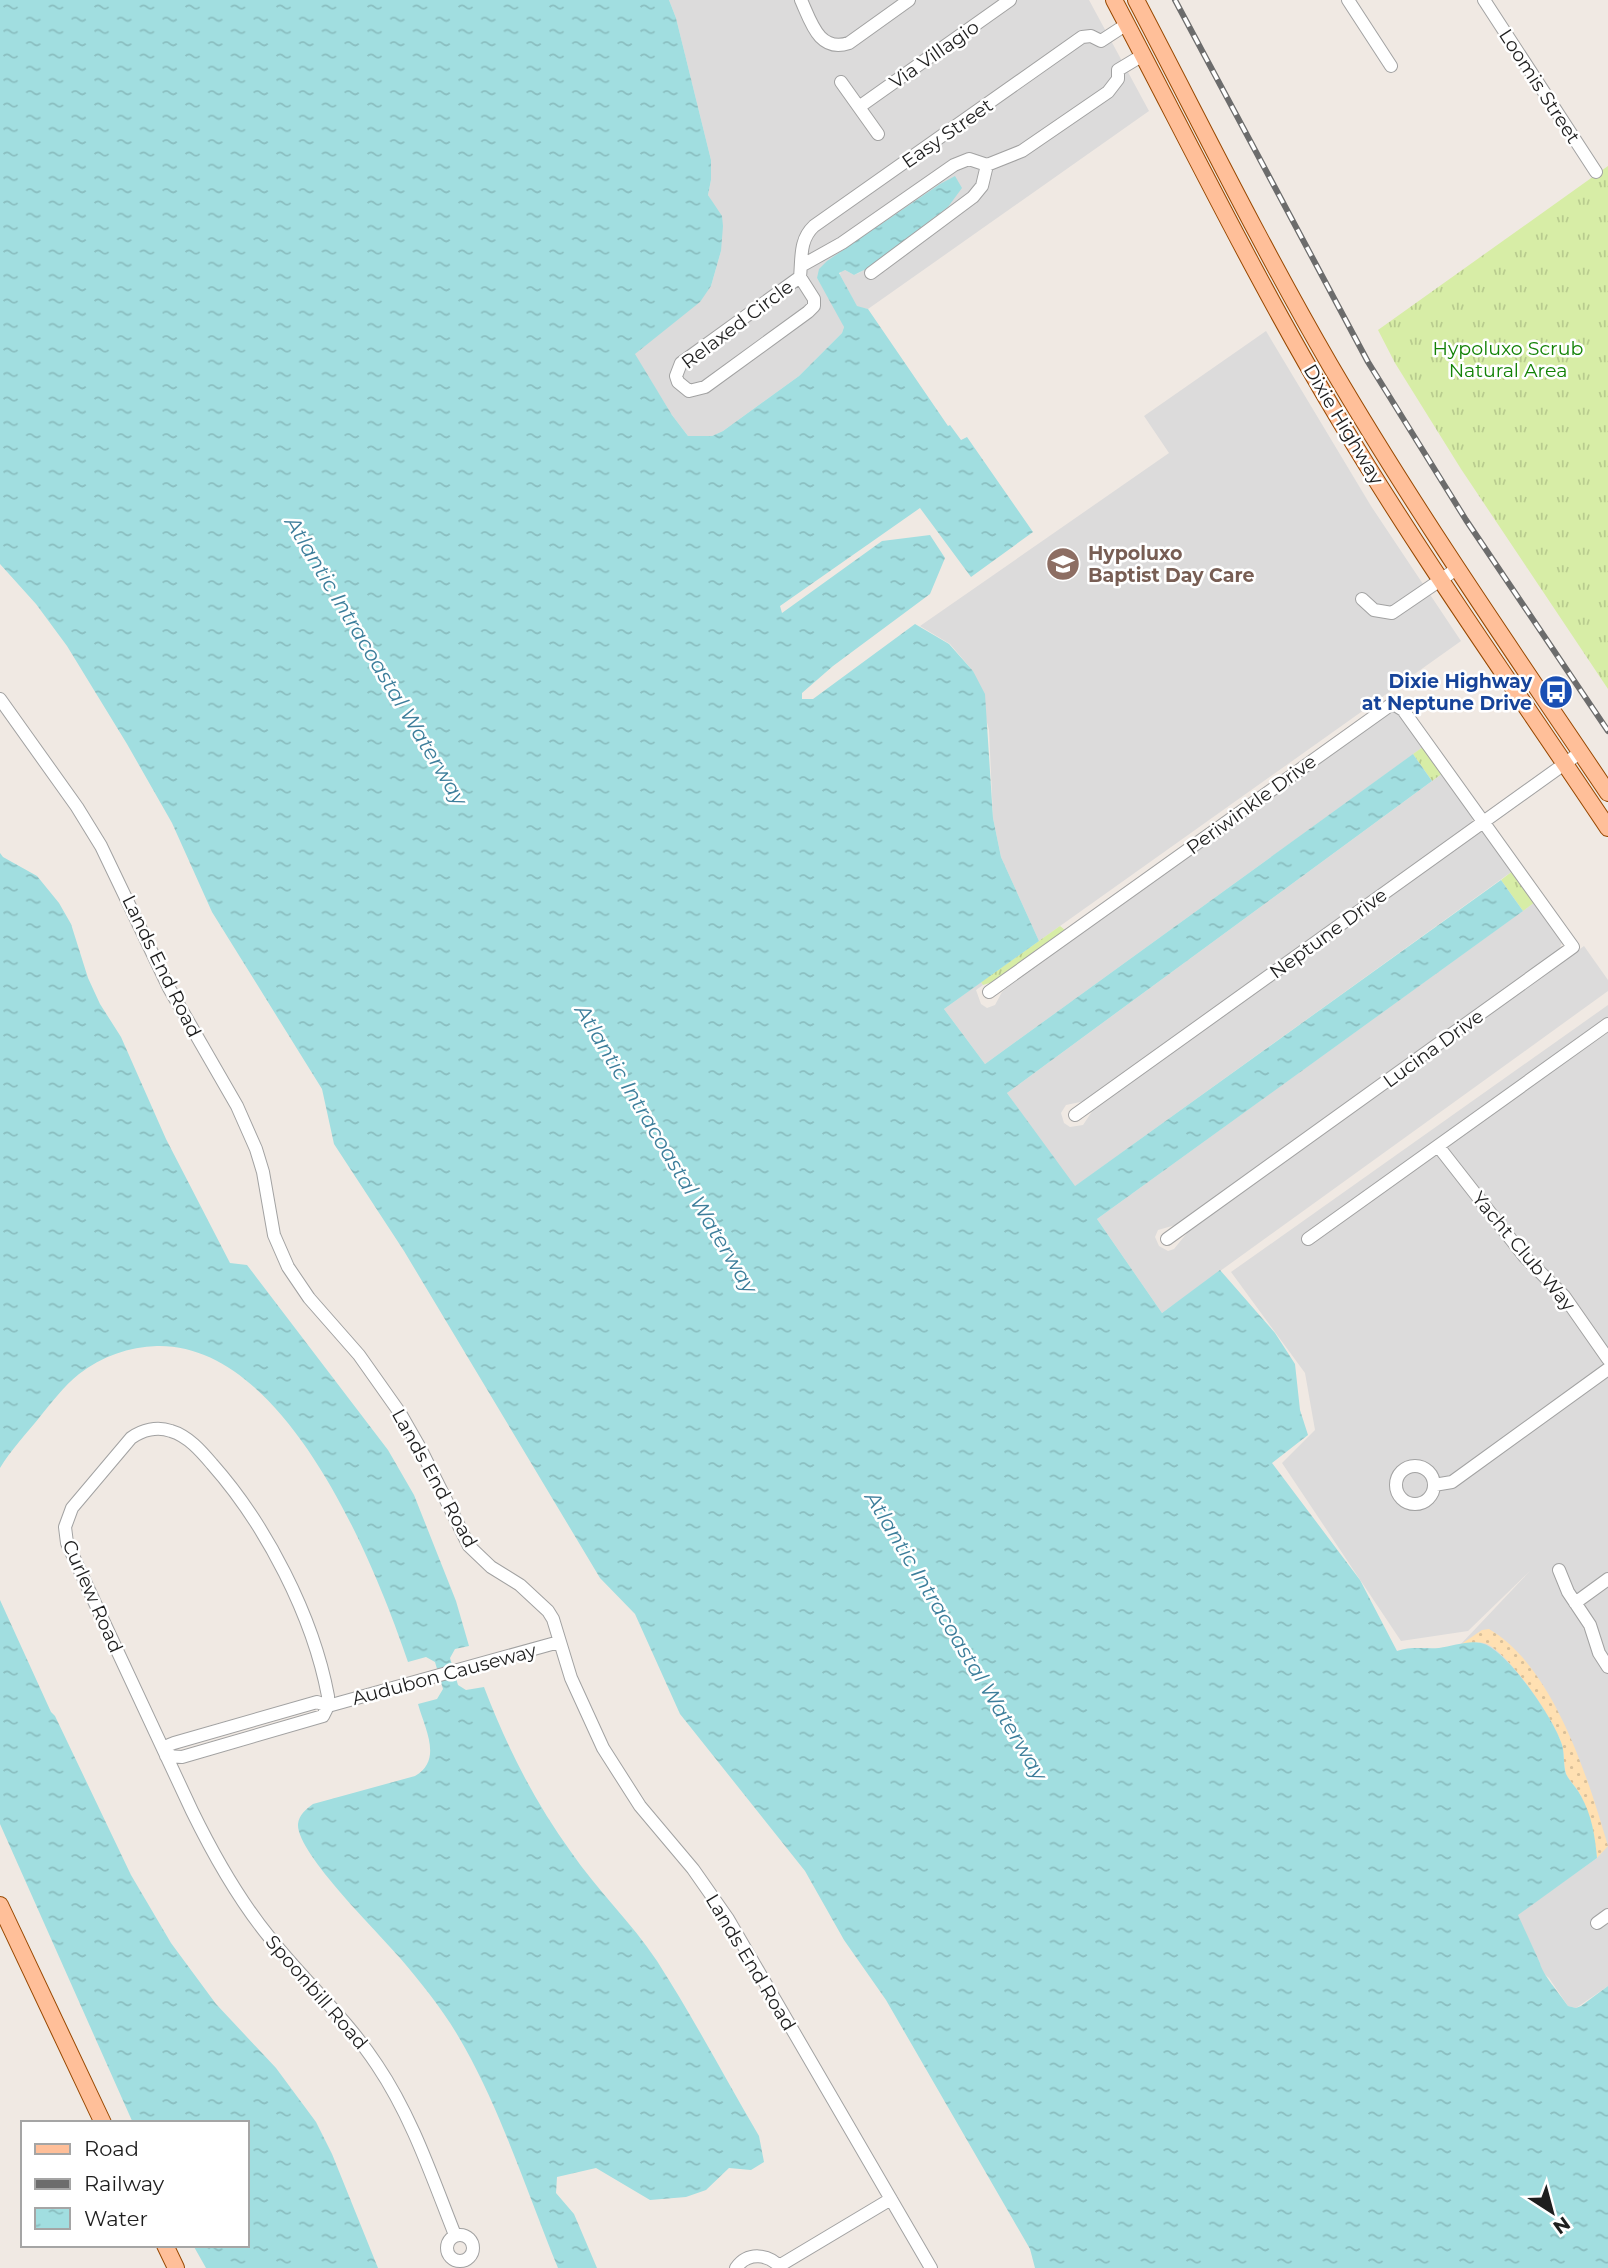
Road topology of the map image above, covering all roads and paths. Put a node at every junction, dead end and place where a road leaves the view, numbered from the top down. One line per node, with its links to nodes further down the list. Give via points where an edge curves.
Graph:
1 (801, 0): 2 (street, via 820,37 839,46)
2 (909, 0)
3 (1010, 0): 12 (street, Via Villagio)
4 (1114, 0): 8 (main road, Dixie Highway)
5 (1136, 0): 15 (main road, Dixie Highway)
6 (1348, 0): 10 (street)
7 (1484, 0): 17 (street, Loomis Street)
8 (1127, 24): 9 (main road, Dixie Highway); 18 (street, Easy Street, via 1101,41 1082,37 814,226 802,244)
9 (1143, 55): 14 (main road, Dixie Highway); 16 (street, via 1118,70 1118,79 1108,92 1022,151)
10 (1391, 66)
11 (841, 82): 12 (street)
12 (859, 107): 13 (street)
13 (878, 134)
14 (1191, 144): 15 (main road); 21 (main road, Dixie Highway)
15 (1220, 160): 20 (main road, Dixie Highway)
16 (987, 165): 18 (street, via 969,159 954,165); 19 (street, via 982,186 973,197)
17 (1596, 172)
18 (800, 272): 18 (street, Relaxed Circle, via 681,363 676,376 684,388 705,387 808,312 814,299)
19 (871, 273)
20 (1329, 364): 21 (main road); 22 (main road, Dixie Highway)
21 (1313, 373): 23 (main road, Dixie Highway)
22 (1458, 568): 23 (street); 26 (main road, Dixie Highway)
23 (1441, 579): 24 (street, via 1389,613 1374,610); 27 (main road, Dixie Highway)
24 (1362, 599)
25 (0, 699): 43 (street, Lands End Road, via 101,846 169,988 237,1106 256,1149 274,1235 288,1267 400,1413 468,1546 548,1611)
26 (1581, 752): 27 (street, Neptune Drive); 28 (main road, Dixie Highway)
27 (1565, 764): 29 (street, Neptune Drive); 30 (main road, Dixie Highway)
28 (1608, 793)
29 (1483, 821): 31 (street, Periwinkle Drive, via 1403,710 1389,705); 33 (street, Neptune Drive); 35 (street, Lucina Drive, via 1573,947)
30 (1608, 828)
31 (989, 992)
32 (1608, 1024): 34 (street)
33 (1075, 1115)
34 (1438, 1146): 36 (street); 37 (street, Yacht Club Way, via 1524,1256 1564,1296)
35 (1167, 1239)
36 (1308, 1240)
37 (1608, 1359)
38 (1608, 1368): 39 (street, via 1452,1482)
39 (1434, 1485)
40 (1559, 1570): 42 (street)
41 (1608, 1579): 42 (street)
42 (1575, 1603): 44 (street)
43 (559, 1642): 45 (street, Audubon Causeway); 49 (street, Lands End Road, via 603,1748 640,1806 728,1919)
44 (1608, 1667)
45 (328, 1706): 46 (street, Audubon Causeway, via 317,1702 174,1743); 46 (street, Curlew Road, via 326,1684 296,1600 240,1498 184,1437 163,1429 138,1433 72,1508 65,1536)
46 (166, 1756): 50 (street, Spoonbill Road, via 229,1882 269,1937 339,2014 379,2067 410,2124)
47 (0, 1905): 48 (main road)
48 (102, 2121)
49 (891, 2199): 52 (street); 55 (street, Lands End Road)
50 (455, 2235)
51 (166, 2247): 53 (main road)
52 (780, 2267): 54 (street, via 755,2256)
53 (176, 2268)
54 (736, 2268)
55 (931, 2268)

